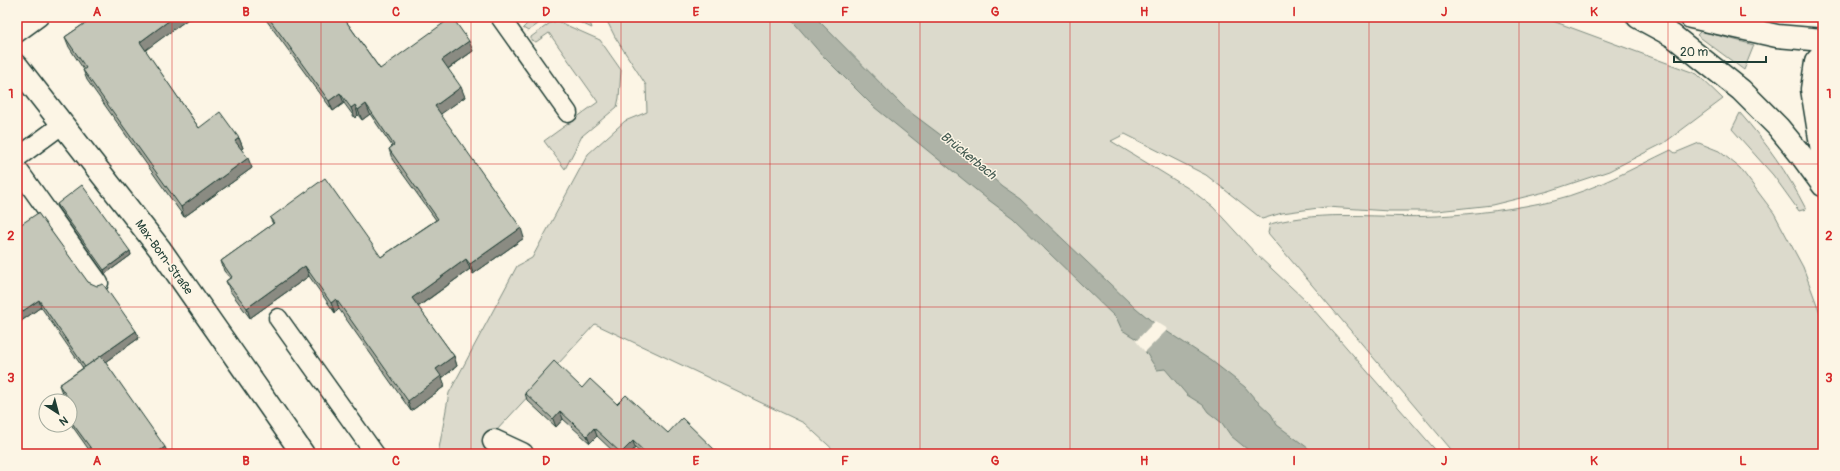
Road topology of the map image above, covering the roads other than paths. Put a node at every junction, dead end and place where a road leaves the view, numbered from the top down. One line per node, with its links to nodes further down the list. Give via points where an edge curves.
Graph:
1 (39, 17): 5 (lane)
2 (500, 17): 9 (lane)
3 (1638, 17): 14 (main road, via 1673,36 1727,77 1778,127)
4 (1691, 17): 6 (main road, via 1777,36)
5 (17, 33)
6 (1823, 40)
7 (1823, 54): 11 (main road, via 1816,62 1812,89)
8 (17, 66): 10 (main road, Max-Born-Straße)
9 (568, 113)
10 (63, 124): 12 (lane); 18 (main road, Max-Born-Straße, via 160,249)
11 (1823, 157)
12 (17, 158)
13 (17, 168): 15 (lane)
14 (1823, 185)
15 (99, 283)
16 (278, 318): 19 (lane)
17 (494, 441): 20 (main road)
18 (303, 454)
19 (375, 454)
20 (522, 454)

